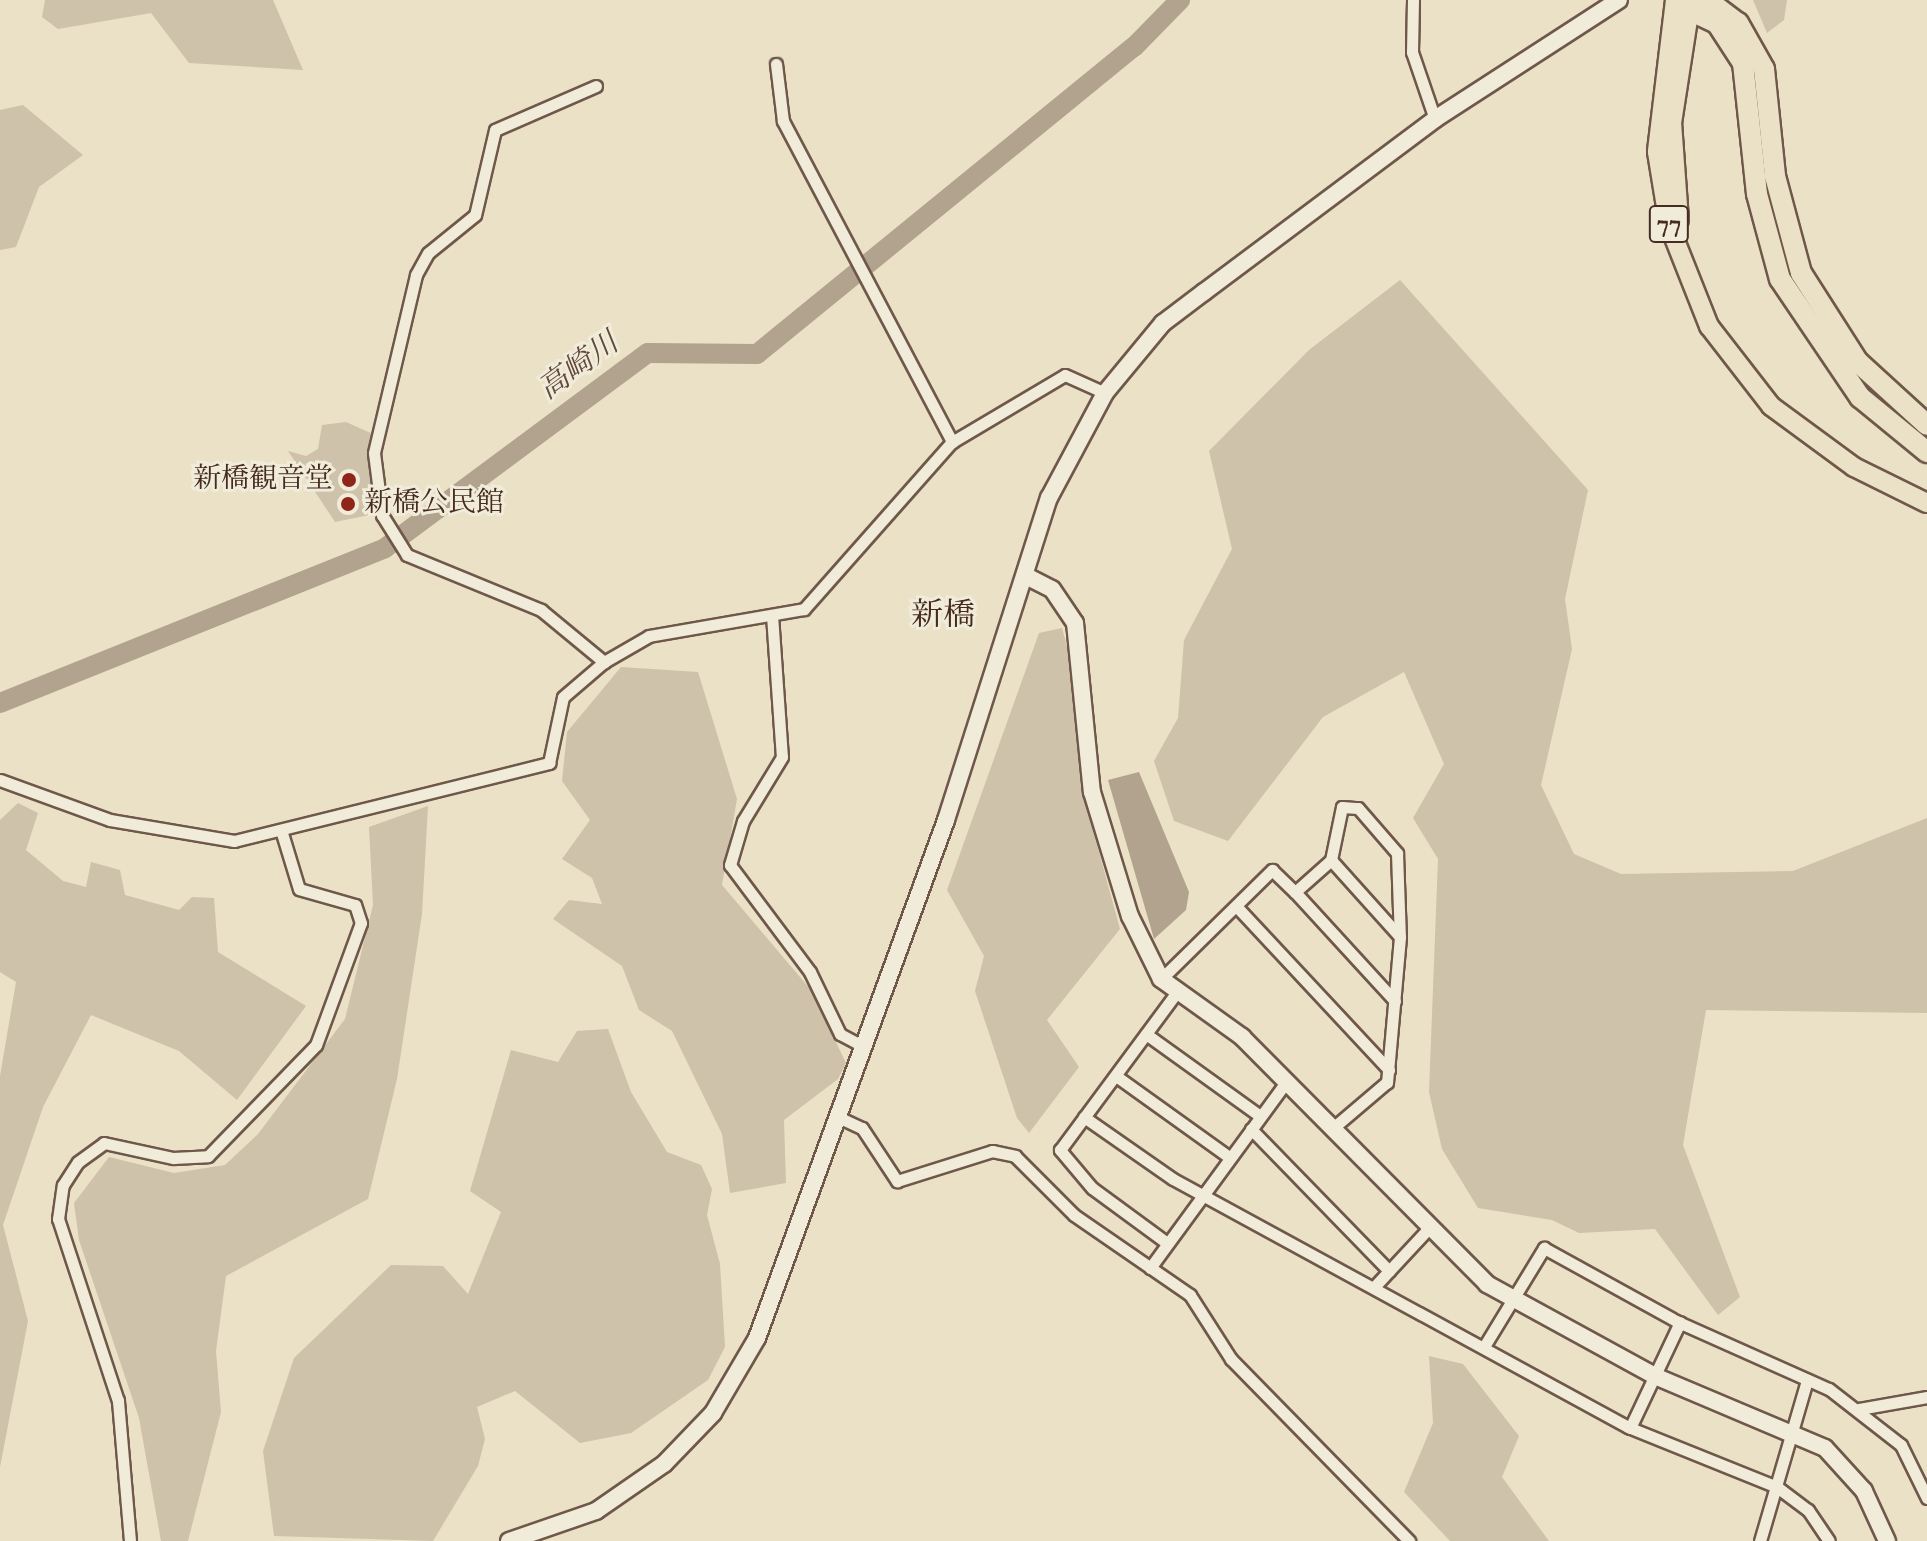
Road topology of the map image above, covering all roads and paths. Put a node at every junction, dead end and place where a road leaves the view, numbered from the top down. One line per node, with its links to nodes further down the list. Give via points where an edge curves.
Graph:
1 (1413, 0): 9 (street, via 1412,52)
2 (1619, 0): 9 (street)
3 (1707, 0): 6 (highway, via 1732,16)
4 (1734, 0): 6 (highway)
5 (1683, 2): 13 (highway, via 1717,23 1743,63 1757,194 1780,279 1860,397); 14 (main road, 77, via 1672,123 1677,213 1719,325 1783,414 1854,467)
6 (1760, 58): 11 (highway, via 1775,176 1801,273 1858,362)
7 (776, 64): 12 (street, via 783,121)
8 (596, 86): 17 (street, via 495,130 475,215 428,253 416,275 374,453 382,515 407,555 541,610)
9 (1435, 119): 10 (street, via 1163,323)
10 (1105, 393): 12 (street, via 1065,375); 15 (street, via 1049,498)
11 (1927, 425)
12 (952, 442): 16 (street, via 902,491 830,588 804,609)
13 (1927, 452)
14 (1927, 503)
15 (1026, 576): 24 (street, via 1052,589 1075,623 1092,792 1135,927); 28 (street)
16 (772, 615): 17 (street, via 649,636); 28 (street, via 782,757 743,821 730,865 810,972 840,1034)
17 (604, 662): 19 (street, via 563,697 549,763)
18 (0, 780): 19 (street, via 181,837 234,841)
19 (282, 833): 56 (street, via 299,889 355,905 361,923 316,1045 208,1156 173,1158 104,1143 78,1162 63,1185 58,1219 118,1401)
20 (1331, 860): 21 (street); 23 (street); 23 (street, via 1339,813 1351,804 1397,853)
21 (1295, 892): 22 (street, via 1272,870); 26 (street)
22 (1237, 907): 24 (street); 29 (street)
23 (1400, 937): 26 (street)
24 (1161, 979): 25 (street)
25 (1176, 993): 27 (street); 31 (street, via 1242,1037)
26 (1395, 1001): 29 (street)
27 (1146, 1034): 30 (street); 32 (street)
28 (861, 1045): 33 (street)
29 (1389, 1070): 35 (street, via 1387,1082)
30 (1116, 1076): 34 (street); 37 (street)
31 (1287, 1081): 32 (street); 35 (street)
32 (1260, 1116): 36 (street)
33 (838, 1117): 41 (street, via 862,1128 897,1181 1006,1151 1074,1215); 57 (street, via 757,1338 713,1413 632,1489 565,1525)
34 (1084, 1117): 38 (street); 40 (street, via 1060,1150 1063,1159)
35 (1333, 1128): 39 (street)
36 (1251, 1129): 37 (street); 42 (street)
37 (1229, 1157): 38 (street)
38 (1201, 1195): 40 (street); 43 (street)
39 (1428, 1229): 42 (street); 44 (street)
40 (1167, 1243): 41 (street)
41 (1150, 1268): 58 (street, via 1197,1303 1231,1359)
42 (1389, 1271): 43 (street)
43 (1375, 1286): 46 (street)
44 (1513, 1299): 45 (street, via 1544,1248); 46 (street); 47 (street)
45 (1680, 1322): 47 (street); 48 (street)
46 (1485, 1345): 51 (street)
47 (1657, 1377): 51 (street); 52 (street)
48 (1807, 1380): 50 (street); 52 (street)
49 (1927, 1397): 50 (street)
50 (1859, 1409): 53 (street, via 1901,1445)
51 (1630, 1428): 54 (street)
52 (1793, 1431): 54 (street); 61 (street, via 1825,1448 1864,1491)
53 (1923, 1479): 55 (street)
54 (1777, 1487): 59 (street); 60 (street, via 1808,1510)
55 (1927, 1498)
56 (130, 1541)
57 (509, 1541)
58 (1409, 1541)
59 (1760, 1541)
60 (1829, 1541)
61 (1887, 1541)

